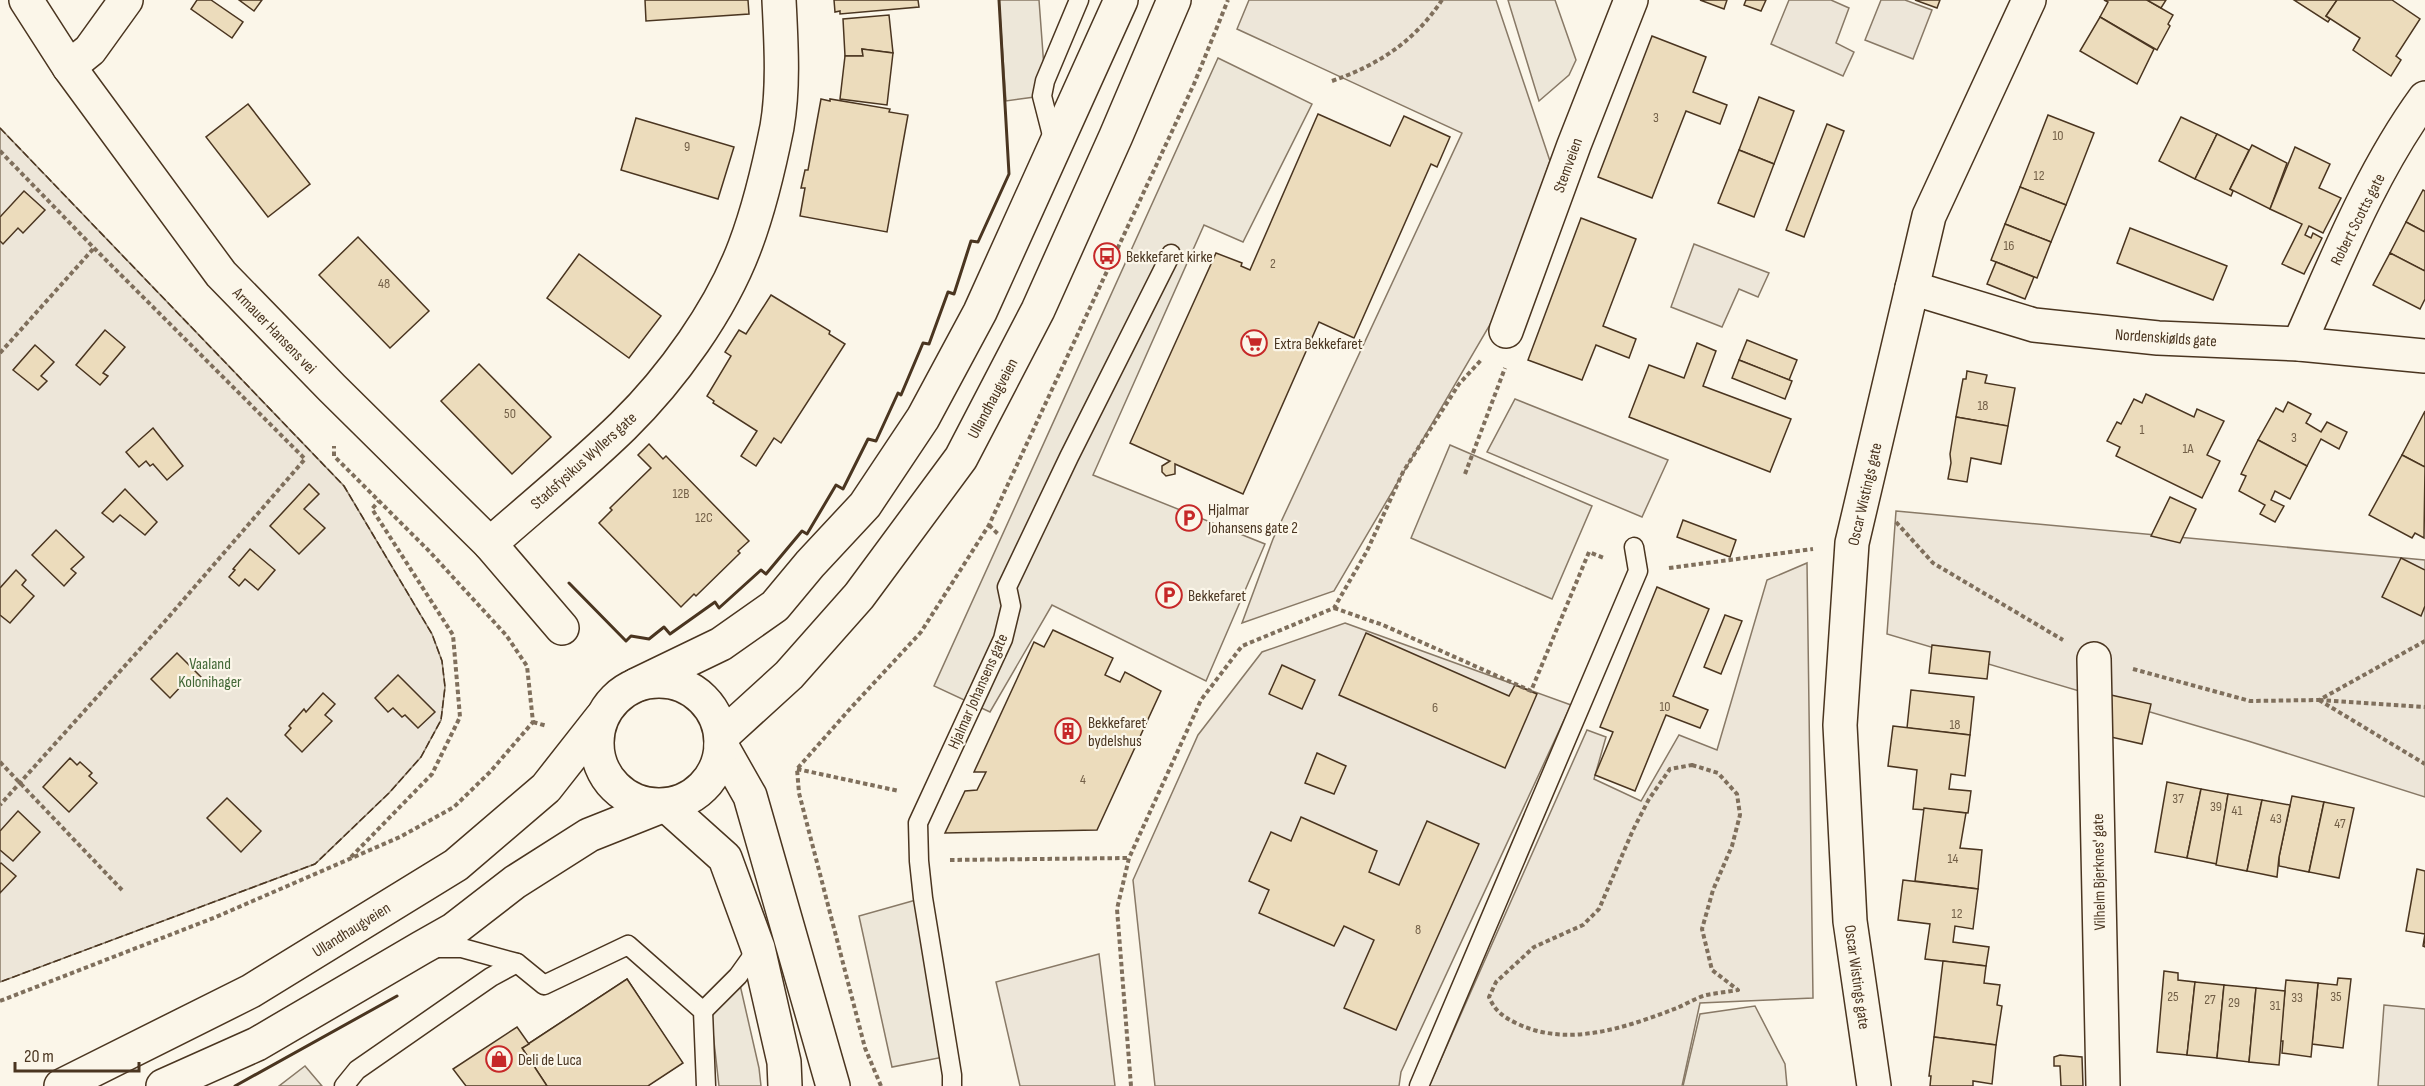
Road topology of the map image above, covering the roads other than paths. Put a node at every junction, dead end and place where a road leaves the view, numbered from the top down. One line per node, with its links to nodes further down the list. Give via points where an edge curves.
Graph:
1 (26, 0): 9 (street, Armauer Hansens vei)
2 (126, 0): 9 (street, via 90,50)
3 (779, 0): 17 (street, Stadsfysikus Wyllers gate, via 782,47 777,125 745,247 714,310 671,371 624,426)
4 (1079, 0): 11 (lane, via 1042,96)
5 (1121, 0): 11 (street)
6 (1174, 0): 23 (street, Ullandhaugveien, via 1038,310 961,458 859,596 789,675)
7 (1631, 0): 14 (street, Stemveien)
8 (2029, 0): 13 (street, Oscar Wistings gate, via 1929,216)
9 (69, 67): 17 (street, Armauer Hansens vei, via 221,274)
10 (2425, 98): 15 (street, Robert Scotts gate, via 2403,128 2344,242)
11 (1054, 146): 21 (street, via 980,312 923,418 865,505 775,606 721,644)
12 (1171, 254): 35 (lane, Hjalmar Johansens gate, via 1006,587 1011,606 1003,639 918,823 919,861)
13 (1912, 288): 15 (street, Nordenskiølds gate, via 2034,325 2158,338); 37 (street, Oscar Wistings gate, via 1852,543 1840,725 1850,921)
14 (1506, 331)
15 (2299, 344): 16 (street, Nordenskiølds gate)
16 (2425, 356)
17 (490, 543): 19 (street, Armauer Hansens vei)
18 (1634, 547): 36 (lane, via 1638,571)
19 (562, 628)
20 (2094, 658): 38 (street, Vilhelm Bjerknes' gate)
21 (636, 685): 22 (street, via 609,704); 23 (street, via 674,682 692,690 717,718)
22 (601, 718): 24 (street, via 596,739 598,760 607,779 621,794 641,804); 29 (street, Ullandhaugveien, via 546,788 456,865 250,991)
23 (721, 741): 24 (street, via 711,778 684,801); 34 (street, via 750,796)
24 (664, 806): 25 (street, via 589,835); 26 (street, via 724,858)
25 (421, 948): 27 (lane, via 462,948); 30 (street, via 257,1044)
26 (758, 948): 28 (lane, via 738,976); 33 (street, via 784,1062)
27 (517, 963): 28 (lane, via 544,985 628,945); 31 (lane, via 357,1070)
28 (703, 1011): 32 (lane)
29 (61, 1086)
30 (163, 1086)
31 (344, 1086)
32 (706, 1086)
33 (785, 1086)
34 (833, 1086)
35 (952, 1086)
36 (1419, 1086)
37 (1874, 1086)
38 (2103, 1086)

